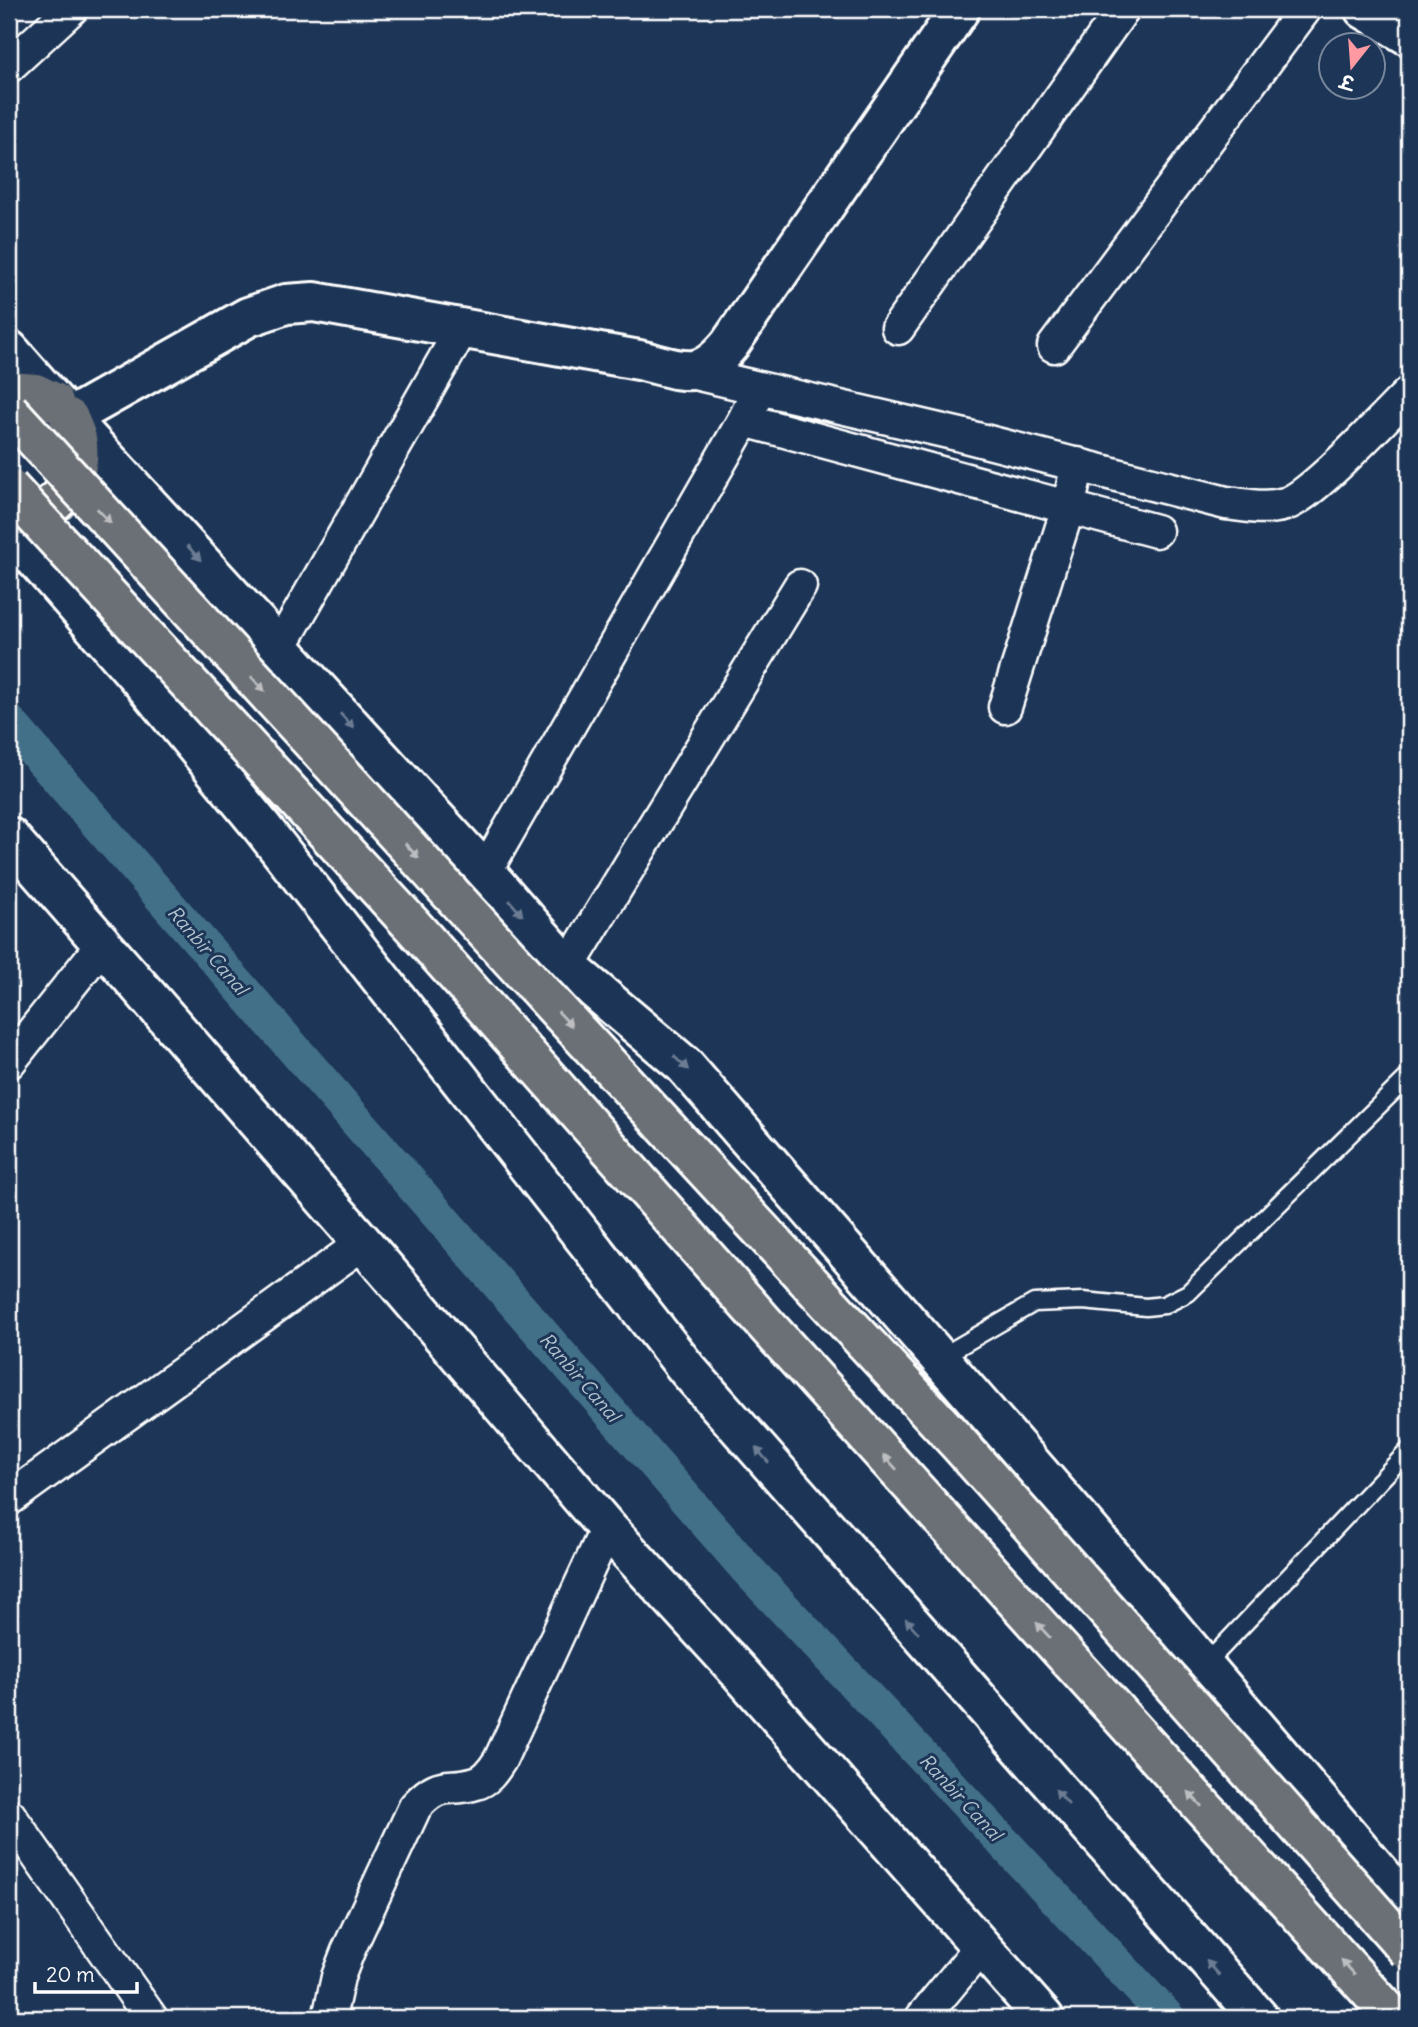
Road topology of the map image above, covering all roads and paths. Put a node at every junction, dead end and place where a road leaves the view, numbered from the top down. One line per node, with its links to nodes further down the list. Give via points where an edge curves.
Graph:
1 (71, 9): 7 (street)
2 (960, 9): 12 (street, via 730,344 720,357)
3 (1123, 9): 9 (street)
4 (1305, 9): 10 (street)
5 (1364, 9): 6 (street)
6 (1409, 36)
7 (9, 66)
8 (463, 327): 12 (street); 16 (street, via 314,302 286,304 248,317); 30 (street)
9 (898, 328)
10 (1054, 346)
11 (9, 350): 16 (street)
12 (690, 372): 13 (street)
13 (759, 389): 18 (street); 19 (street)
14 (9, 391): 16 (highway, via 35,393)
15 (1409, 393): 21 (street, via 1313,486 1287,504 1265,508 1226,503)
16 (62, 410): 26 (highway, via 77,438 78,460 72,481 59,498 41,510); 30 (street, one-way to 30)
17 (9, 411): 47 (highway, one-way to 47, bridge, via 960,1445)
18 (744, 420): 22 (street); 33 (street)
19 (961, 435): 20 (street); 22 (street)
20 (1006, 447): 21 (street); 24 (street)
21 (1078, 464): 25 (street)
22 (951, 476): 24 (street)
23 (9, 488): 53 (highway, one-way to 23, bridge, via 768,1327 412,925)
24 (996, 490): 25 (street)
25 (1068, 508): 28 (street); 31 (street)
26 (9, 516)
27 (9, 531): 52 (street, one-way to 27, via 687,1369 261,826)
28 (1156, 531)
29 (800, 586): 35 (street)
30 (280, 647): 33 (street, one-way to 33)
31 (1005, 707)
32 (9, 837): 34 (street)
33 (485, 873): 35 (street, one-way to 35)
34 (102, 945): 36 (street); 38 (street)
35 (568, 967): 39 (street, one-way to 39, via 684,1065)
36 (9, 1062)
37 (1409, 1076): 39 (lane, via 1177,1300 1146,1307 1074,1300 1034,1303)
38 (363, 1243): 41 (street); 42 (street)
39 (939, 1358): 43 (street)
40 (1409, 1450): 43 (lane)
41 (9, 1499)
42 (607, 1528): 46 (street); 49 (street, via 489,1776 476,1783 436,1789 415,1807 348,1951)
43 (1204, 1666): 45 (street)
44 (9, 1815): 48 (street)
45 (1409, 1907)
46 (980, 1948): 50 (street); 51 (street)
47 (1409, 1951)
48 (151, 2018)
49 (329, 2018)
50 (922, 2018)
51 (1044, 2018)
52 (1259, 2018)
53 (1394, 2018)

